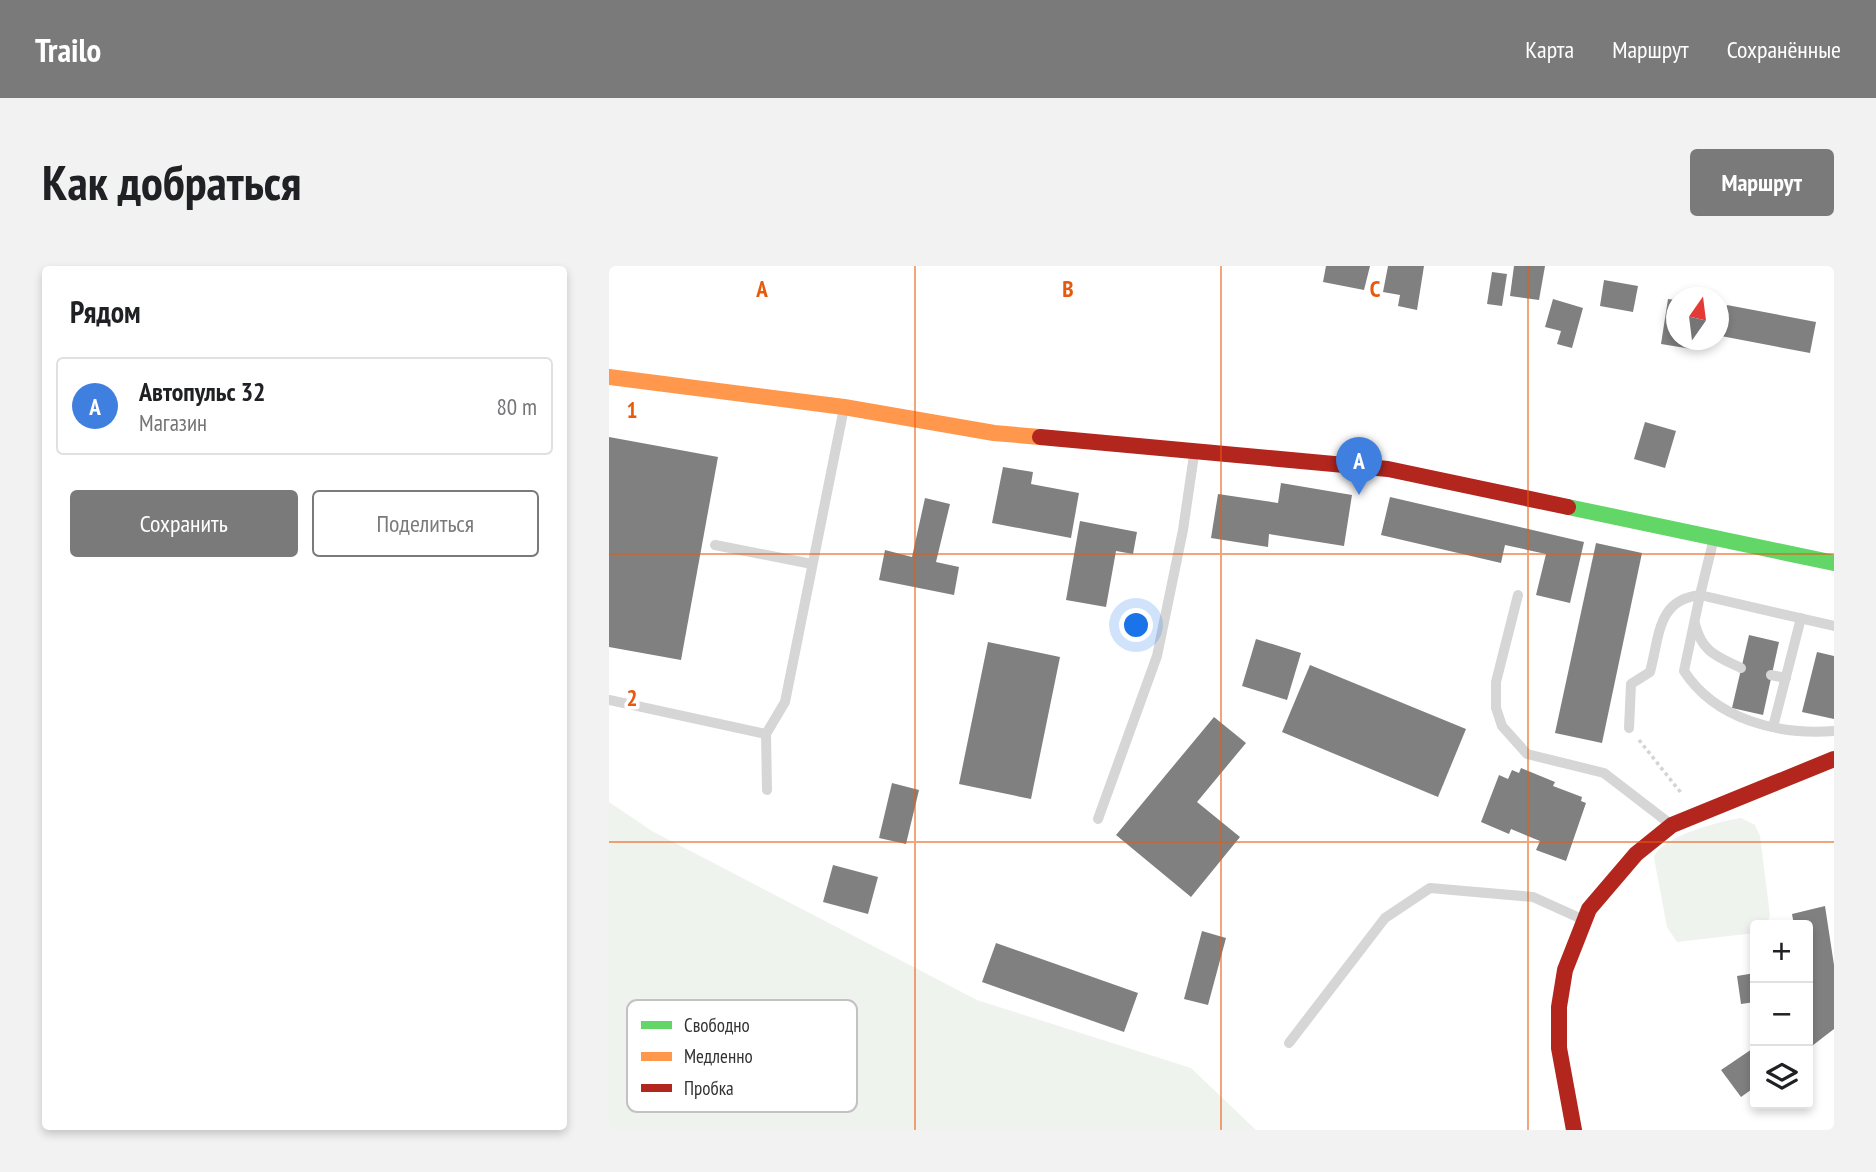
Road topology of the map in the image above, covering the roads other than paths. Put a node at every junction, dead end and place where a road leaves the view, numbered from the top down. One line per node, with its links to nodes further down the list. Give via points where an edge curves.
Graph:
1 (609, 377): 2 (street)
2 (844, 407): 3 (street, via 994,433); 7 (lane)
3 (1195, 451): 4 (street, via 1388,469); 23 (lane, via 1184,530 1157,656)
4 (1714, 538): 6 (street); 8 (lane)
5 (715, 545): 7 (lane)
6 (1834, 563)
7 (812, 564): 20 (lane, via 785,702)
8 (1700, 595): 10 (lane); 11 (lane); 18 (lane, via 1681,597 1666,610 1650,672 1631,684)
9 (1518, 596): 24 (lane, via 1496,682 1496,708 1502,726 1527,754 1604,773)
10 (1801, 618): 12 (lane); 15 (lane)
11 (1694, 620): 13 (lane, via 1700,642); 17 (lane, via 1684,671 1696,690 1736,718)
12 (1834, 626)
13 (1741, 668)
14 (1772, 675): 15 (lane)
15 (1786, 678): 17 (lane)
16 (609, 700): 20 (lane)
17 (1773, 727): 19 (lane)
18 (1629, 729)
19 (1834, 730)
20 (766, 734): 22 (lane)
21 (1834, 759): 24 (street)
22 (767, 790)
23 (1098, 819)
24 (1672, 825): 25 (street, via 1636,854)
25 (1584, 920): 26 (lane, via 1533,897 1430,887 1385,918); 27 (street, via 1565,970 1559,1007 1559,1048)
26 (1289, 1043)
27 (1574, 1130)

